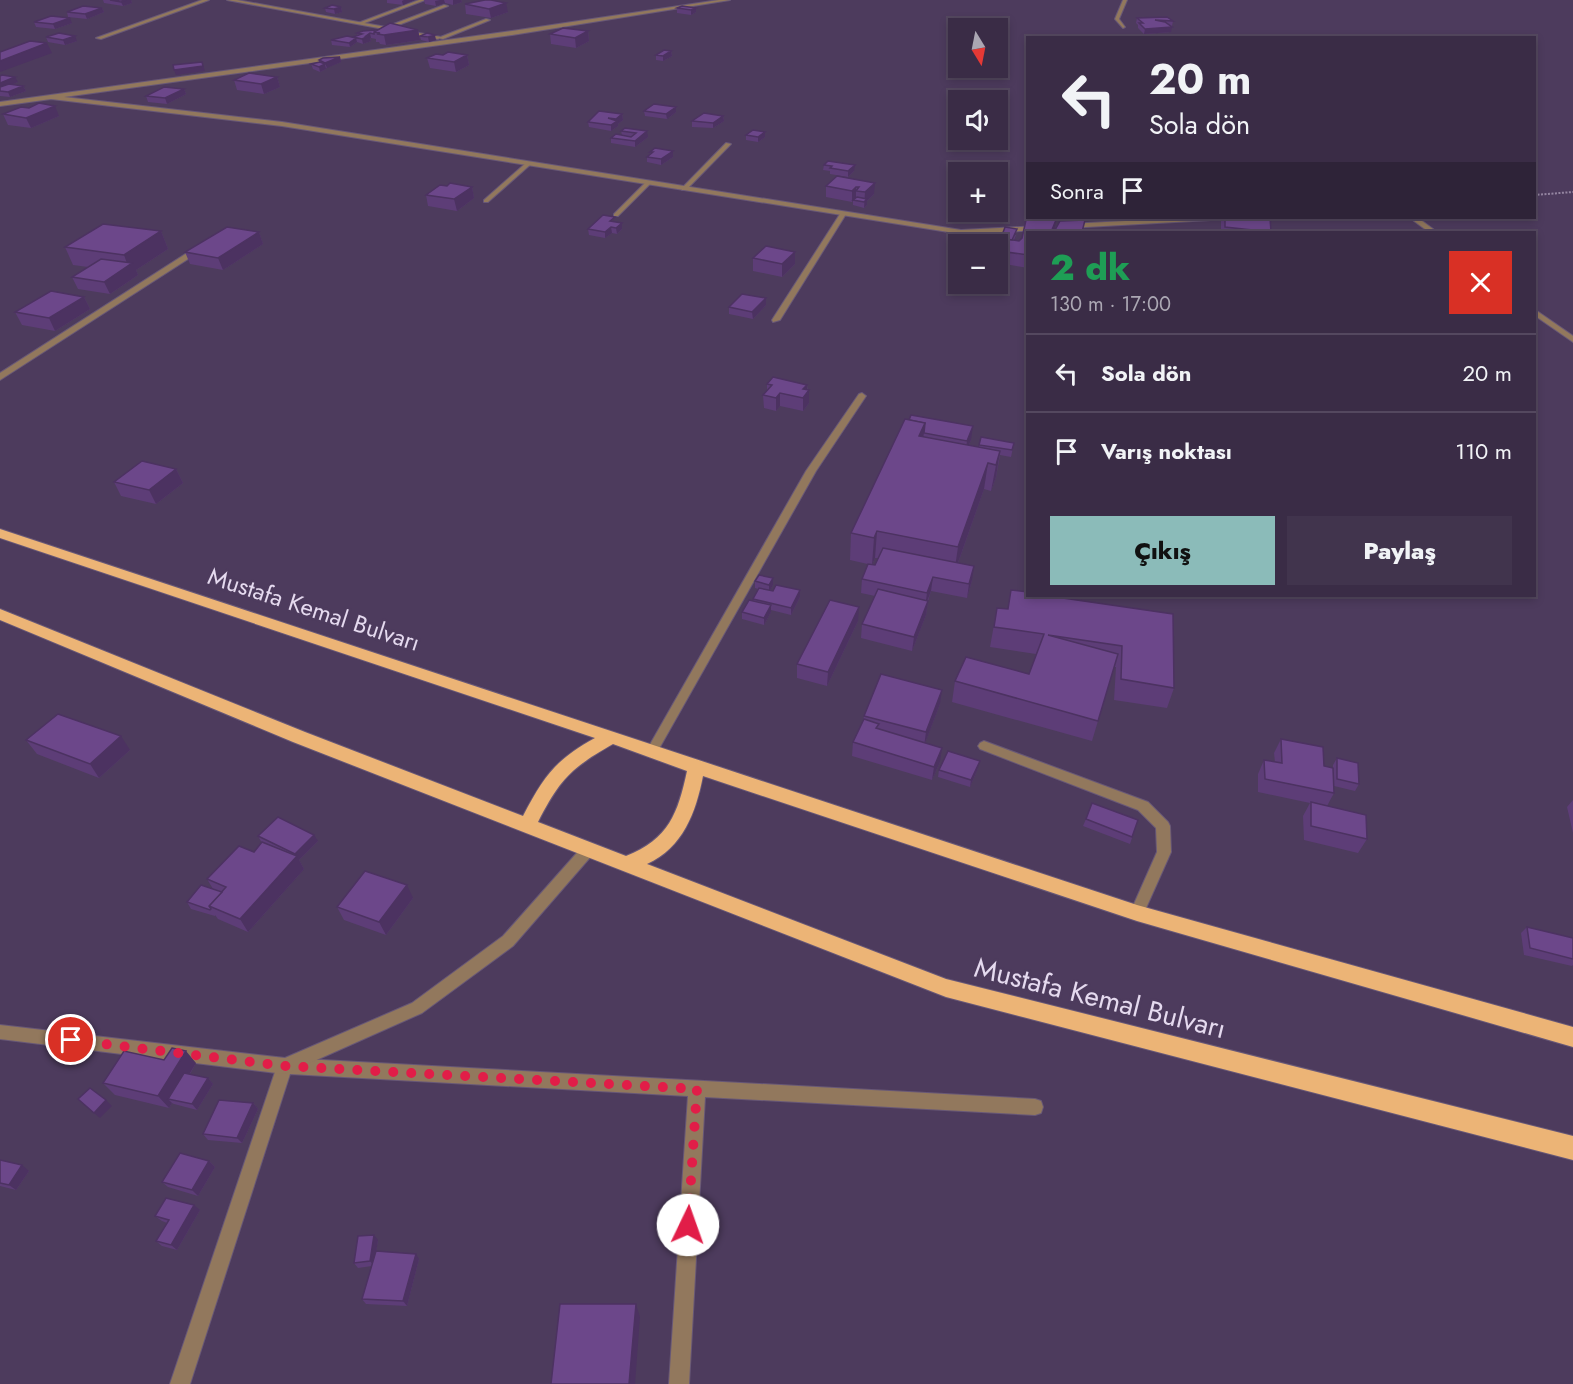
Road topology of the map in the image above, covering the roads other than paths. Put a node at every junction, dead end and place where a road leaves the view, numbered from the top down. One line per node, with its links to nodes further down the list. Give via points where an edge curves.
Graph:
1 (207, 0): 11 (street)
2 (229, 0): 8 (street)
3 (423, 0): 8 (street)
4 (728, 0): 12 (street)
5 (1125, 0): 9 (street, via 1117,19)
6 (446, 6): 10 (street)
7 (488, 20): 12 (street)
8 (360, 23): 10 (street)
9 (1123, 27)
10 (387, 28): 12 (street)
11 (99, 38)
12 (443, 40): 13 (street); 14 (street)
13 (446, 51)
14 (51, 97): 15 (street); 17 (street, via 282,124)
15 (0, 104)
16 (728, 144): 19 (street)
17 (528, 164): 18 (street); 20 (street)
18 (648, 183): 19 (street); 22 (street)
19 (684, 189): 21 (street)
20 (486, 201)
21 (843, 214): 25 (street, via 961,232); 30 (street)
22 (616, 215)
23 (1194, 219): 26 (street)
24 (1415, 219): 27 (street)
25 (1044, 227)
26 (1056, 227)
27 (1432, 231)
28 (204, 245): 32 (street)
29 (1536, 312): 31 (street)
30 (776, 320)
31 (1573, 340)
32 (0, 377)
33 (862, 396): 38 (street, via 812,471)
34 (0, 533): 36 (highway, Mustafa Kemal Bulvarı)
35 (0, 614): 40 (highway, Mustafa Kemal Bulvarı)
36 (611, 737): 38 (highway, Mustafa Kemal Bulvarı); 40 (highway, via 574,758 548,785)
37 (984, 747): 43 (street, via 1143,806 1163,826 1164,852)
38 (652, 751): 39 (highway, Mustafa Kemal Bulvarı)
39 (696, 767): 42 (highway, via 690,802 679,826 655,851); 43 (highway, Mustafa Kemal Bulvarı)
40 (527, 826): 41 (highway, Mustafa Kemal Bulvarı)
41 (588, 850): 42 (highway, Mustafa Kemal Bulvarı); 46 (street, via 508,941 417,1008)
42 (625, 865): 49 (highway, Mustafa Kemal Bulvarı, via 946,988)
43 (1137, 913): 45 (highway, Mustafa Kemal Bulvarı)
44 (0, 1032): 46 (street)
45 (1573, 1037)
46 (285, 1066): 47 (street); 50 (street)
47 (697, 1089): 48 (street); 51 (street)
48 (1035, 1107)
49 (1573, 1148)
50 (180, 1384)
51 (679, 1384)

